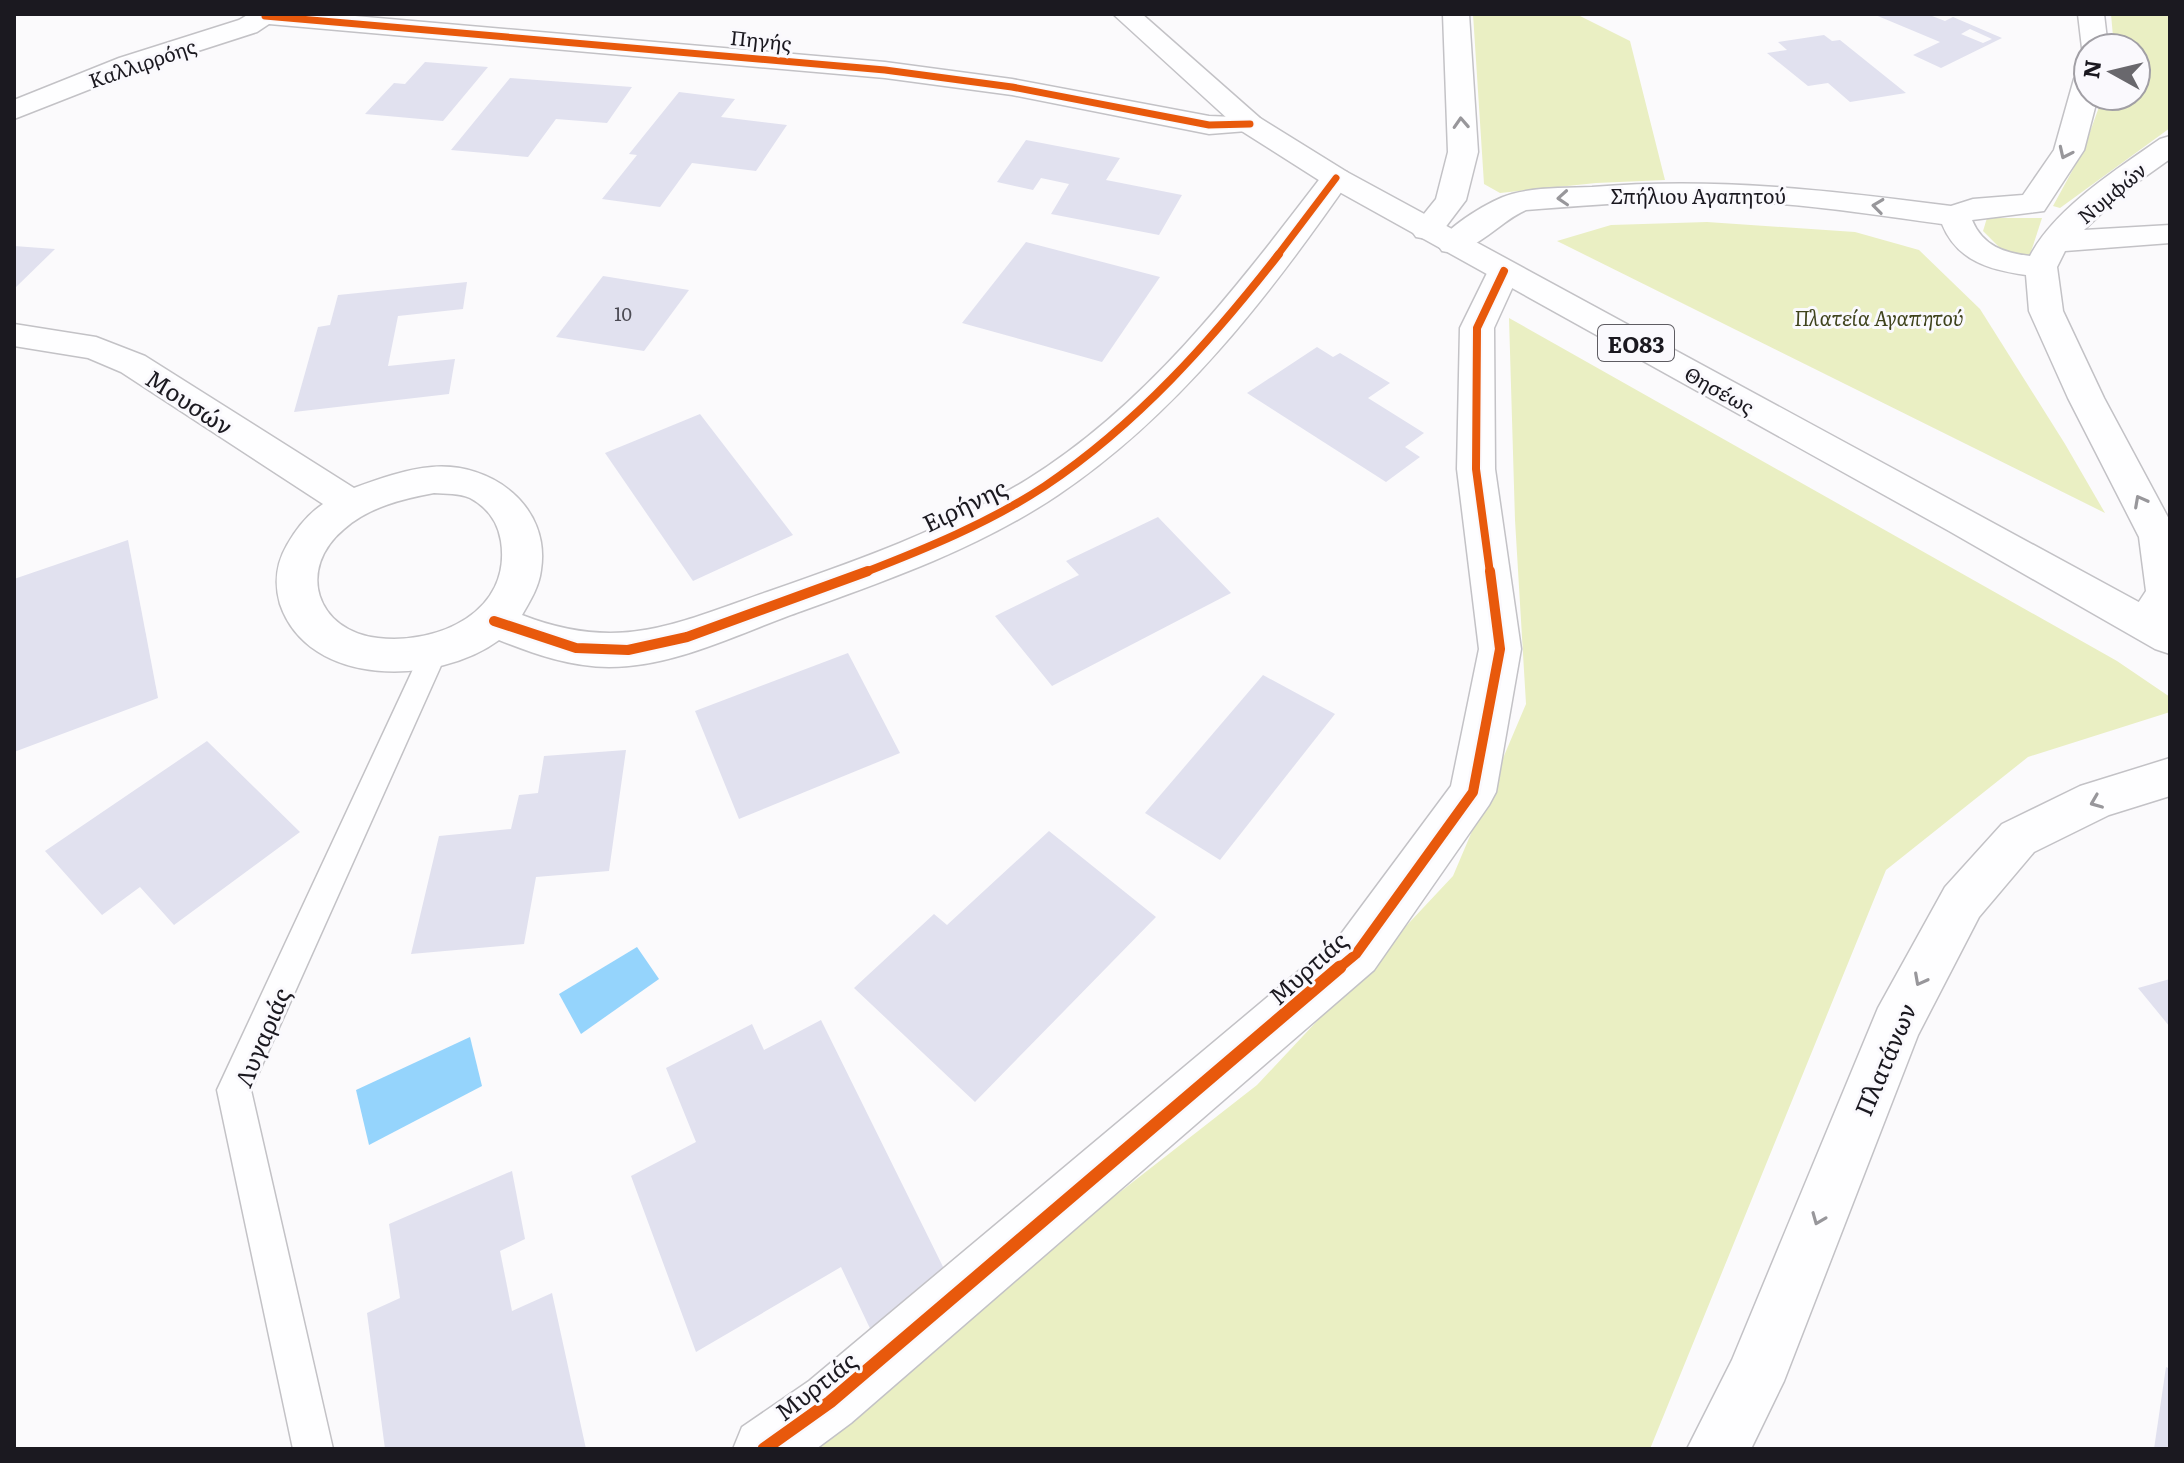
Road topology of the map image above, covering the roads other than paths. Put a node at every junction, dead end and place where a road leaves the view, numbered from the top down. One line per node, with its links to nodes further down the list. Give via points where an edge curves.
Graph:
1 (1126, 14): 6 (street, Θησέως / ΕΟ83)
2 (1456, 14): 11 (street, one-way to 2, via 1463,152)
3 (267, 15): 4 (street, Καλλιρρόης); 6 (street, Πηγής, via 885,70 1027,89 1209,125)
4 (14, 110)
5 (2079, 112): 9 (street, one-way to 9, via 2069,150 2033,204 1973,208)
6 (1250, 124): 8 (street, Θησέως / ΕΟ83)
7 (2170, 145): 12 (street, Νυμφών, via 2114,185)
8 (1336, 178): 11 (street, Θησέως / ΕΟ83); 16 (street, Ειρήνης, via 1211,338 1179,370 1072,467 989,518 827,587 668,642 626,651 577,648)
9 (1955, 216): 11 (street, Σπήλιου Αγαπητού, one-way to 11, via 1800,196 1629,193 1520,201); 12 (street, via 1961,237 1996,260)
10 (2170, 234): 12 (street)
11 (1440, 237): 13 (street, Θησέως / ΕΟ83)
12 (2047, 255): 17 (street, one-way to 12, via 2167,593 2159,537 2046,311)
13 (1504, 271): 17 (street, Θησέως / ΕΟ83); 21 (street, Μυρτιάς, via 1477,328 1476,469 1500,649 1473,792 1356,954 830,1402)
14 (14, 335): 15 (street, Μουσών, via 96,348 133,364)
15 (351, 504): 16 (street, via 434,480 481,487 504,504 520,528 523,557 517,590); 18 (street, via 323,524 301,555 294,589 303,613 330,638 370,653)
16 (494, 621): 18 (street)
17 (2158, 631)
18 (435, 650): 20 (lane, Λυγαριάς, via 234,1090)
19 (2170, 777): 22 (street, Πλατάνων, one-way to 22, via 2096,800 2018,838 1962,902 1896,1025 1754,1381)
20 (313, 1449)
21 (764, 1449)
22 (1718, 1449)

